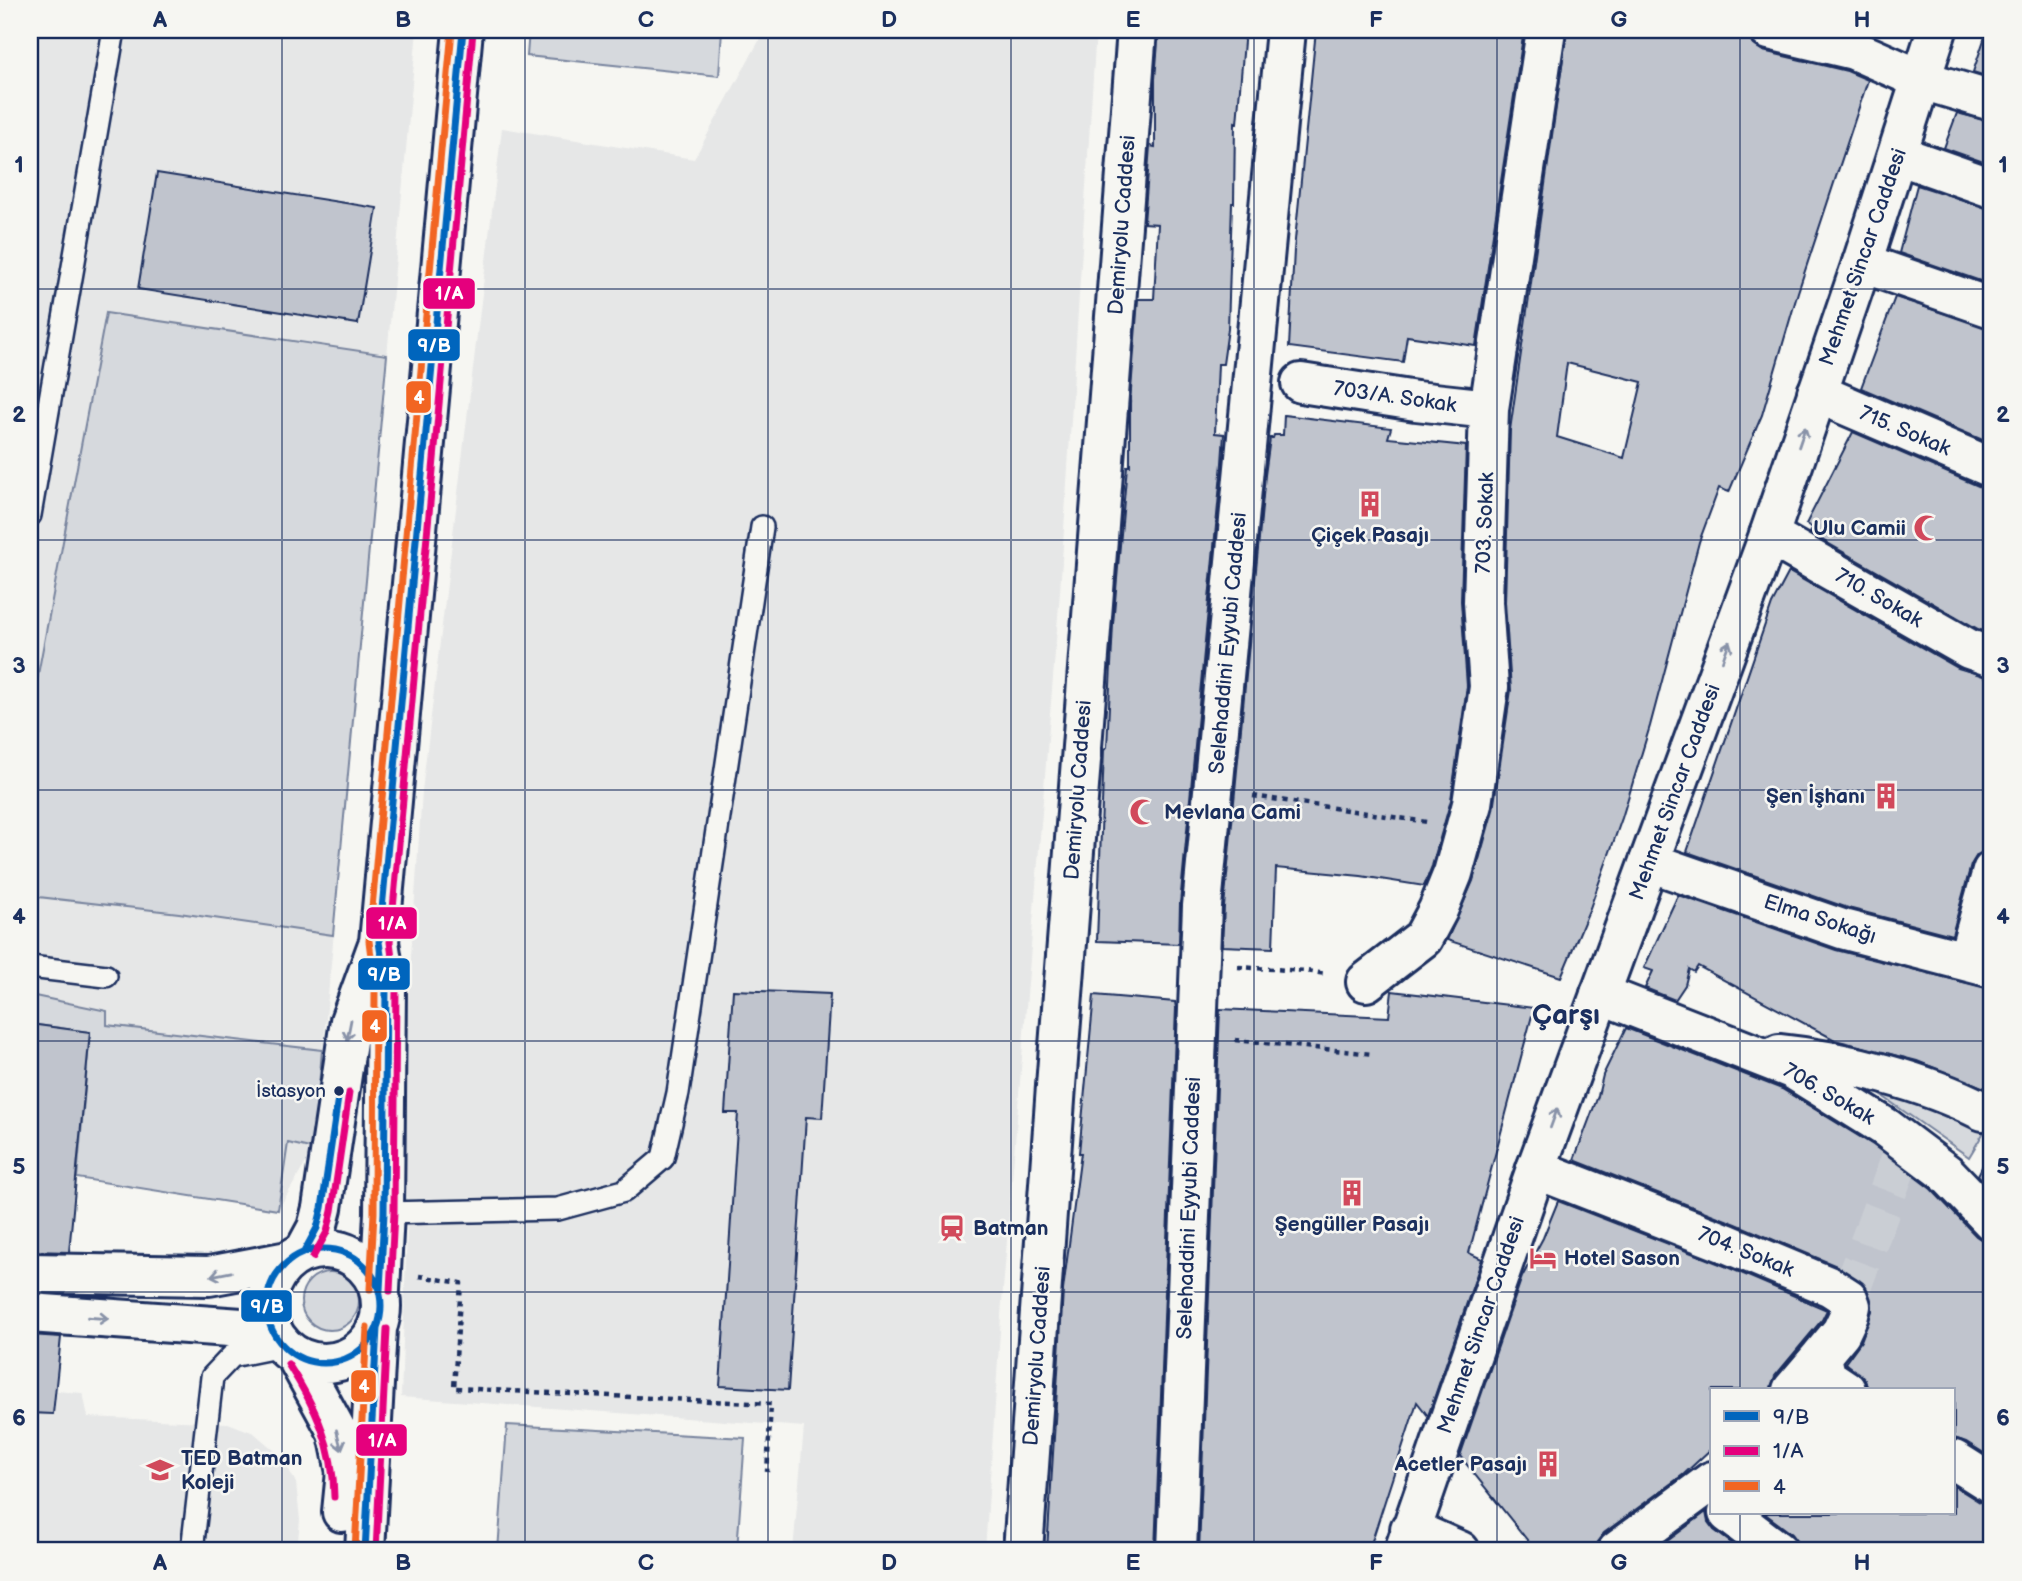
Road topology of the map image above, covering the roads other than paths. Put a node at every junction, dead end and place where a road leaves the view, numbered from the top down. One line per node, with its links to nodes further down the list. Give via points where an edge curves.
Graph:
1 (114, 30): 18 (lane)
2 (463, 30): 24 (street)
3 (1137, 30): 52 (street, Demiryolu Caddesi)
4 (1286, 30): 53 (street, Selehaddini Eyyubi Caddesi, via 1198,965)
5 (1546, 30): 16 (street, 703. Sokak)
6 (1769, 30): 8 (street, via 1854,50)
7 (1937, 30): 8 (street, Mehmet Sincar Caddesi)
8 (1922, 80): 9 (street); 10 (street, Mehmet Sincar Caddesi)
9 (1992, 101)
10 (1898, 155): 11 (street); 12 (street, Mehmet Sincar Caddesi)
11 (1992, 188)
12 (1862, 263): 13 (street); 15 (street, Mehmet Sincar Caddesi)
13 (1992, 307)
14 (1301, 383): 16 (street, 703/A. Sokak)
15 (1817, 393): 17 (street, 715. Sokak); 20 (street, Mehmet Sincar Caddesi, one-way to 15)
16 (1489, 409): 28 (street, 703. Sokak, via 1483,602 1489,687 1472,804 1453,873 1423,938)
17 (1992, 468)
18 (30, 514)
19 (762, 527): 33 (lane, via 678,1093 663,1158 624,1191 558,1209)
20 (1769, 535): 21 (street, 710. Sokak, via 1969,649); 22 (street, Mehmet Sincar Caddesi, one-way to 20)
21 (1992, 657)
22 (1649, 862): 25 (street, Elma Sokağı, via 1842,929); 29 (street, Mehmet Sincar Caddesi)
23 (1992, 871): 25 (street)
24 (379, 942): 33 (street, via 386,988); 35 (street, one-way to 35, via 350,1021 317,1228)
25 (1980, 965)
26 (30, 967): 27 (lane)
27 (106, 976)
28 (1366, 982)
29 (1600, 994): 30 (street, 706. Sokak); 32 (street, Mehmet Sincar Caddesi, one-way to 29)
30 (1742, 1050): 31 (street, via 1873,1070); 34 (street, 706. Sokak, via 1792,1069 1885,1127 1946,1173)
31 (1983, 1111)
32 (1536, 1169): 41 (street, 704. Sokak, via 1832,1287 1852,1306 1841,1332); 48 (street, Mehmet Sincar Caddesi)
33 (384, 1213): 37 (street)
34 (1992, 1221)
35 (296, 1256): 36 (street, one-way to 36, via 209,1276); 37 (street, via 323,1248 342,1251 359,1259); 40 (street, via 275,1275 268,1292 267,1312)
36 (30, 1273)
37 (380, 1280): 39 (street, via 382,1309)
38 (30, 1313): 40 (street, one-way to 40)
39 (377, 1328): 40 (street, via 353,1357 334,1363 316,1363); 51 (street)
40 (284, 1345): 49 (lane, via 232,1356 212,1377); 50 (street, one-way to 50, via 338,1433 345,1472)
41 (1821, 1356): 42 (street); 43 (street, via 1825,1376)
42 (1794, 1388)
43 (1843, 1388)
44 (1955, 1461): 45 (street)
45 (1992, 1485)
46 (1710, 1499): 55 (street)
47 (1733, 1514): 56 (street)
48 (1407, 1540): 54 (street)
49 (192, 1551)
50 (339, 1551)
51 (365, 1551)
52 (1023, 1551)
53 (1177, 1551)
54 (1460, 1551)
55 (1617, 1551)
56 (1778, 1551)

